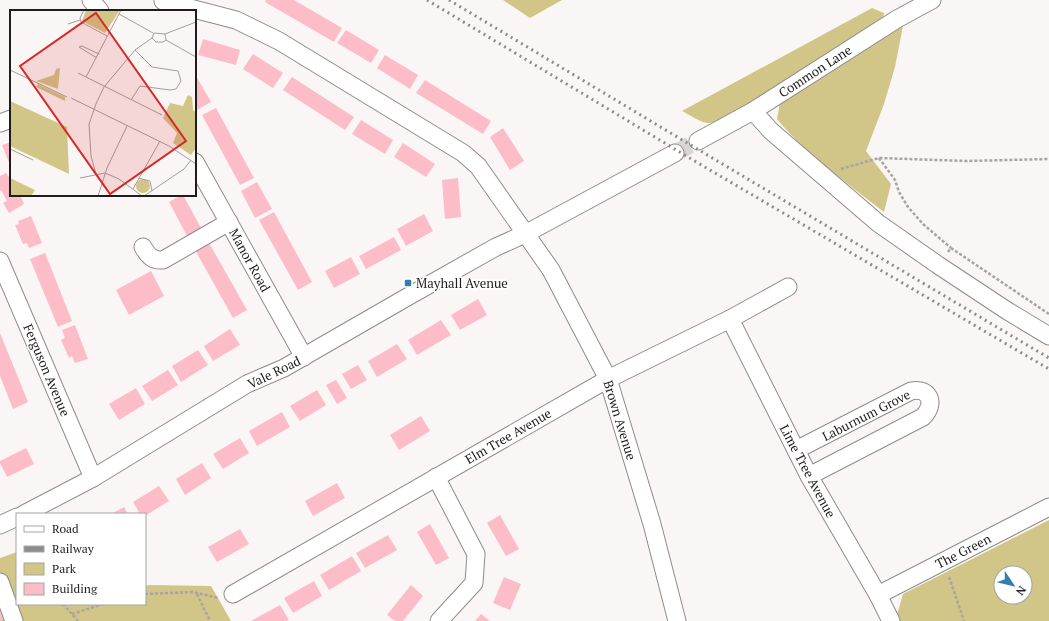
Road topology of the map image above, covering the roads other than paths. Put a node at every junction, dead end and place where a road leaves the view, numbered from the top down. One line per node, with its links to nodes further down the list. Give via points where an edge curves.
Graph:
1 (91, 0): 4 (street)
2 (932, 0): 7 (street, Common Lane, via 897,19)
3 (162, 4): 5 (street)
4 (99, 10)
5 (190, 10)
6 (196, 11): 14 (street, via 236,20 279,41 463,152 478,166)
7 (753, 111): 10 (street, Common Lane); 19 (street, via 771,131 878,223 1006,310)
8 (10, 119): 9 (street)
9 (0, 123)
10 (698, 141)
11 (675, 153): 14 (street, Vale Road)
12 (196, 164): 13 (street, Manor Road)
13 (229, 222): 15 (street, via 163,260 152,259); 20 (street, Manor Road)
14 (525, 234): 20 (street, Vale Road, via 496,247); 21 (street, Brown Avenue, via 551,270)
15 (143, 247)
16 (0, 261): 25 (street, Ferguson Avenue)
17 (788, 287): 18 (street, Elm Tree Avenue)
18 (730, 319): 21 (street, Elm Tree Avenue); 22 (street, Lime Tree Avenue)
19 (1049, 336)
20 (304, 357): 25 (street, Vale Road, via 250,383)
21 (608, 379): 24 (street, Elm Tree Avenue); 35 (street, Brown Avenue, via 652,524)
22 (796, 450): 23 (street, Lime Tree Avenue); 23 (street, Laburnum Grove, via 911,391 920,390 928,396 930,408 923,416)
23 (809, 476): 32 (street, Lime Tree Avenue)
24 (436, 477): 31 (street, Elm Tree Avenue); 34 (street, via 476,554 474,583)
25 (93, 478): 27 (street, Vale Road)
26 (1049, 507): 32 (street, The Green)
27 (26, 513)
28 (16, 517): 29 (street)
29 (0, 525)
30 (0, 582): 33 (street)
31 (233, 594)
32 (878, 595): 36 (street, Lime Tree Avenue)
33 (14, 621)
34 (439, 621)
35 (677, 621)
36 (891, 621)

